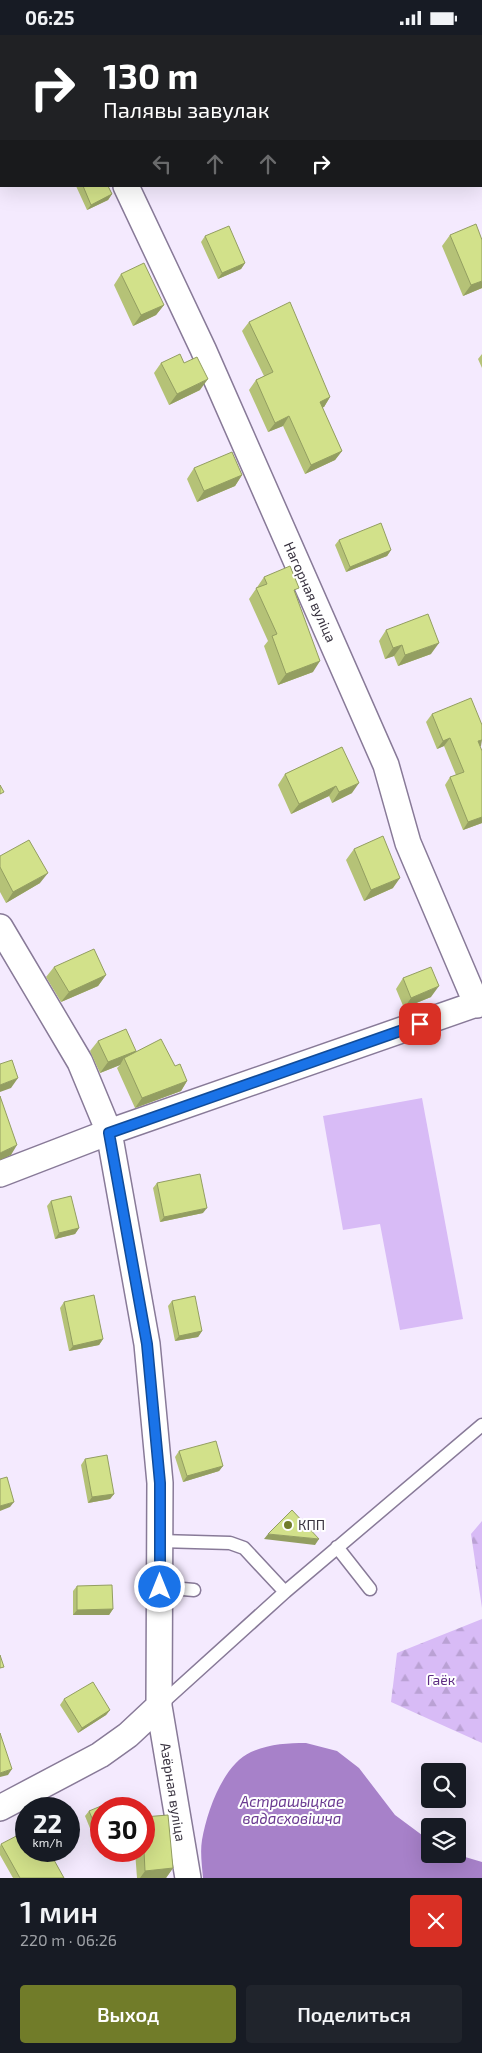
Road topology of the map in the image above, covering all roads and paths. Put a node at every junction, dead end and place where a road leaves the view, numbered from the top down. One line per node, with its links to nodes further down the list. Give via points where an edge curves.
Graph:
1 (126, 187): 3 (street, Нагорная вуліца, via 203,349 386,765 408,843)
2 (0, 927): 4 (street, Азёрная вуліца, via 80,1062)
3 (479, 1004): 4 (street)
4 (109, 1133): 5 (street); 7 (street, Азёрная вуліца, via 147,1344 160,1483)
5 (0, 1174)
6 (482, 1425): 8 (lane)
7 (160, 1541): 9 (street, Азёрная вуліца); 12 (lane, via 230,1543 244,1548)
8 (337, 1547): 10 (lane); 12 (lane)
9 (160, 1587): 11 (lane); 13 (street, Азёрная вуліца)
10 (370, 1589)
11 (194, 1590)
12 (285, 1592): 13 (lane)
13 (159, 1706): 14 (street, via 128,1735 100,1755); 15 (street, Азёрная вуліца)
14 (0, 1807)
15 (188, 1878)

